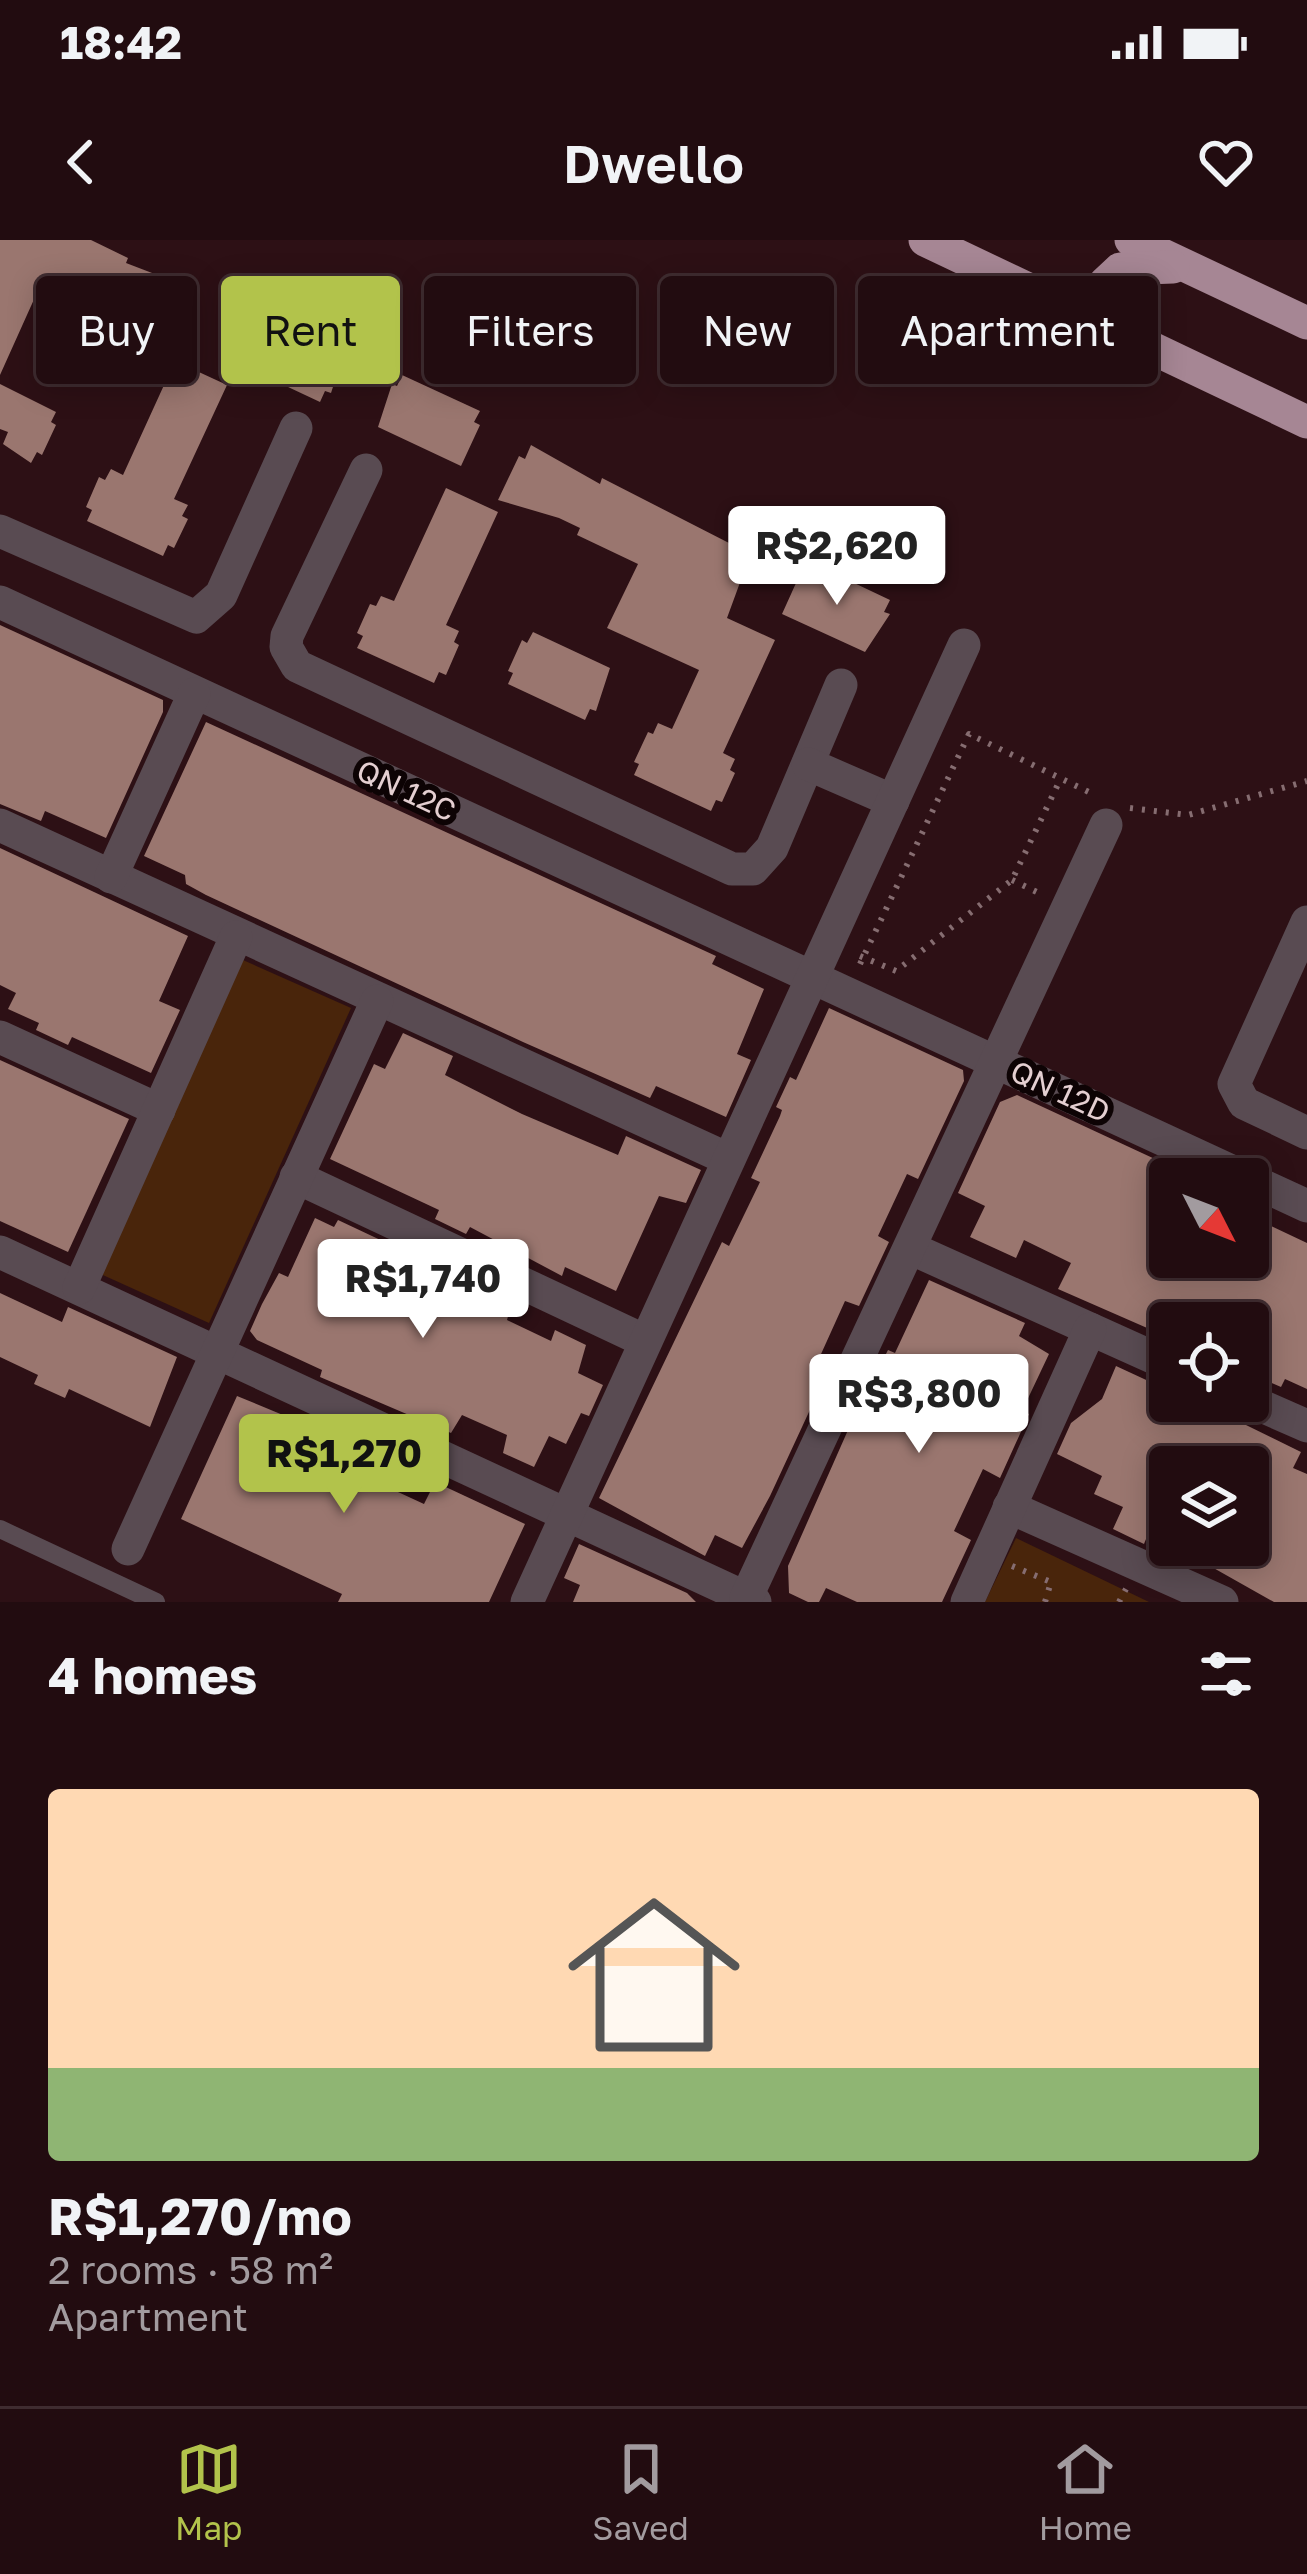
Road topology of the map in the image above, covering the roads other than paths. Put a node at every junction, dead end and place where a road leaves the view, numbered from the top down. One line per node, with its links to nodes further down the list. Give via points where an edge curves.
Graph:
1 (926, 240): 4 (highway)
2 (1131, 240): 3 (highway)
3 (1187, 268): 5 (highway, via 1139,265); 6 (highway)
4 (1000, 276)
5 (1113, 276)
6 (1307, 323)
7 (1158, 352): 8 (highway)
8 (1307, 422)
9 (296, 428): 11 (street, via 221,595 196,617)
10 (366, 470): 16 (street, via 287,636 297,666 742,872 772,848)
11 (0, 531)
12 (0, 602): 15 (street, QN 12C)
13 (964, 645): 17 (street)
14 (841, 685): 16 (street)
15 (194, 694): 20 (street); 23 (street, QN 12C)
16 (808, 764): 17 (street)
17 (893, 801): 23 (street, via 830,940)
18 (1110, 810): 26 (street)
19 (0, 825): 20 (street)
20 (111, 877): 22 (street)
21 (1307, 922): 28 (street, via 1234,1084 1244,1103)
22 (236, 937): 24 (street); 27 (street)
23 (828, 985): 26 (street, QN 12D); 29 (street)
24 (377, 1001): 29 (street); 30 (street)
25 (0, 1037): 27 (street)
26 (996, 1063): 31 (street, QN 12D); 32 (street)
27 (159, 1110): 34 (street)
28 (1307, 1133)
29 (728, 1159): 36 (street)
30 (296, 1177): 36 (street); 37 (street)
31 (1307, 1206)
32 (910, 1248): 35 (street); 45 (street)
33 (0, 1252): 34 (street)
34 (79, 1288): 37 (street)
35 (1090, 1329): 38 (street); 41 (street)
36 (645, 1341): 42 (street)
37 (218, 1352): 42 (street); 44 (street)
38 (1149, 1356)
39 (1269, 1409): 40 (street)
40 (1307, 1426)
41 (1010, 1507): 48 (street); 49 (street)
42 (567, 1514): 45 (street); 47 (street)
43 (0, 1529): 46 (lane)
44 (128, 1550)
45 (751, 1600)
46 (156, 1602)
47 (527, 1602)
48 (967, 1602)
49 (1222, 1602)

